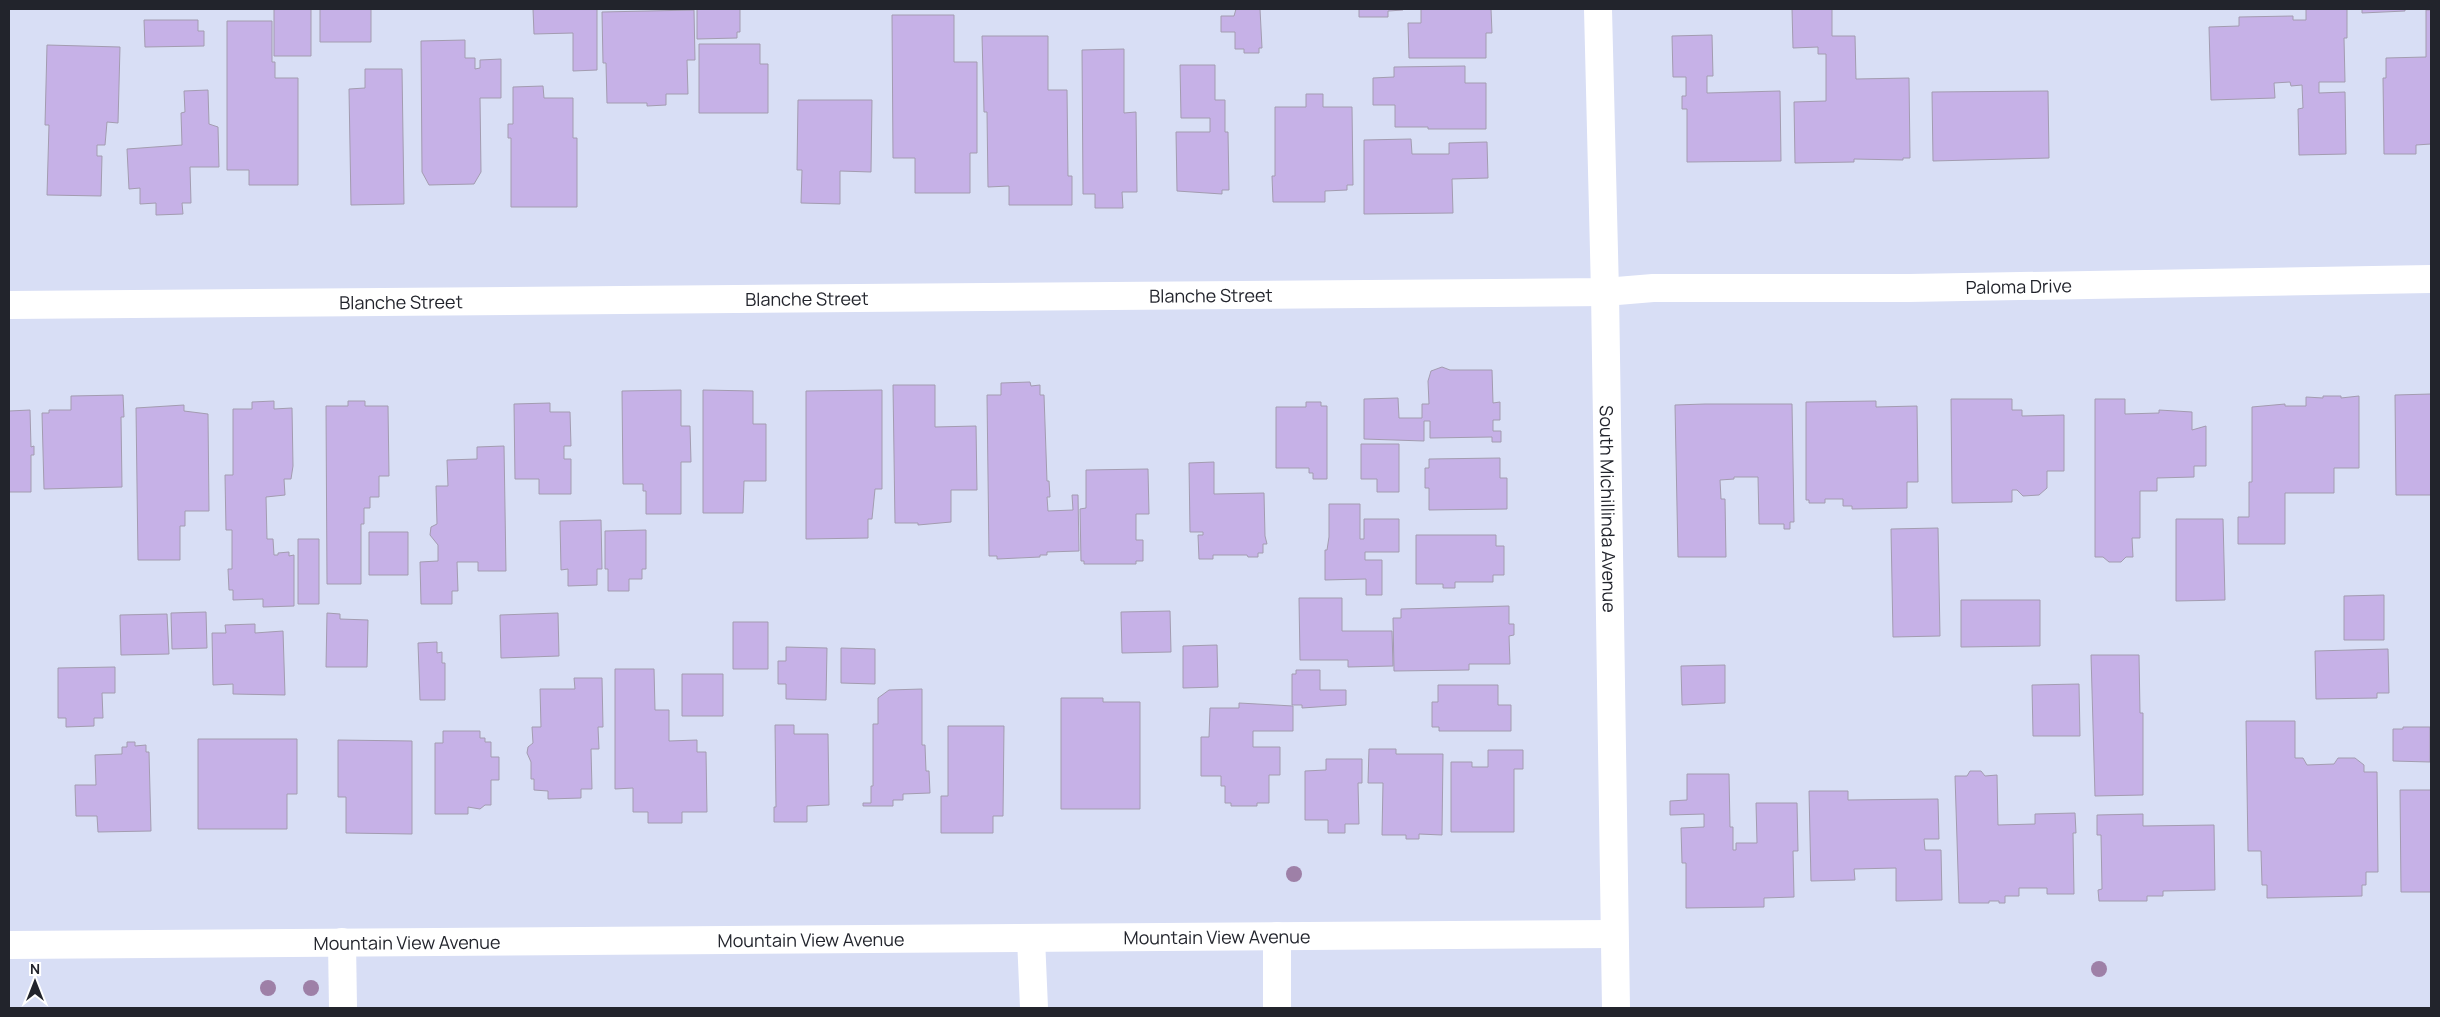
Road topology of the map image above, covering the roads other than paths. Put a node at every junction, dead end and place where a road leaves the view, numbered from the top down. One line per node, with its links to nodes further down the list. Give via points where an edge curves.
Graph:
1 (1598, 9): 3 (street, South Michillinda Avenue)
2 (2431, 279): 3 (street, Paloma Drive, via 1910,288 1653,288)
3 (1605, 292): 4 (street, Blanche Street); 5 (street, South Michillinda Avenue)
4 (9, 305)
5 (1613, 934): 6 (street, Mountain View Avenue); 13 (street, South Michillinda Avenue)
6 (1277, 936): 7 (street, Mountain View Avenue); 12 (street)
7 (1031, 938): 8 (street, Mountain View Avenue); 11 (street)
8 (342, 942): 9 (street, Mountain View Avenue); 10 (street)
9 (9, 945)
10 (343, 1008)
11 (1034, 1008)
12 (1277, 1008)
13 (1616, 1008)

